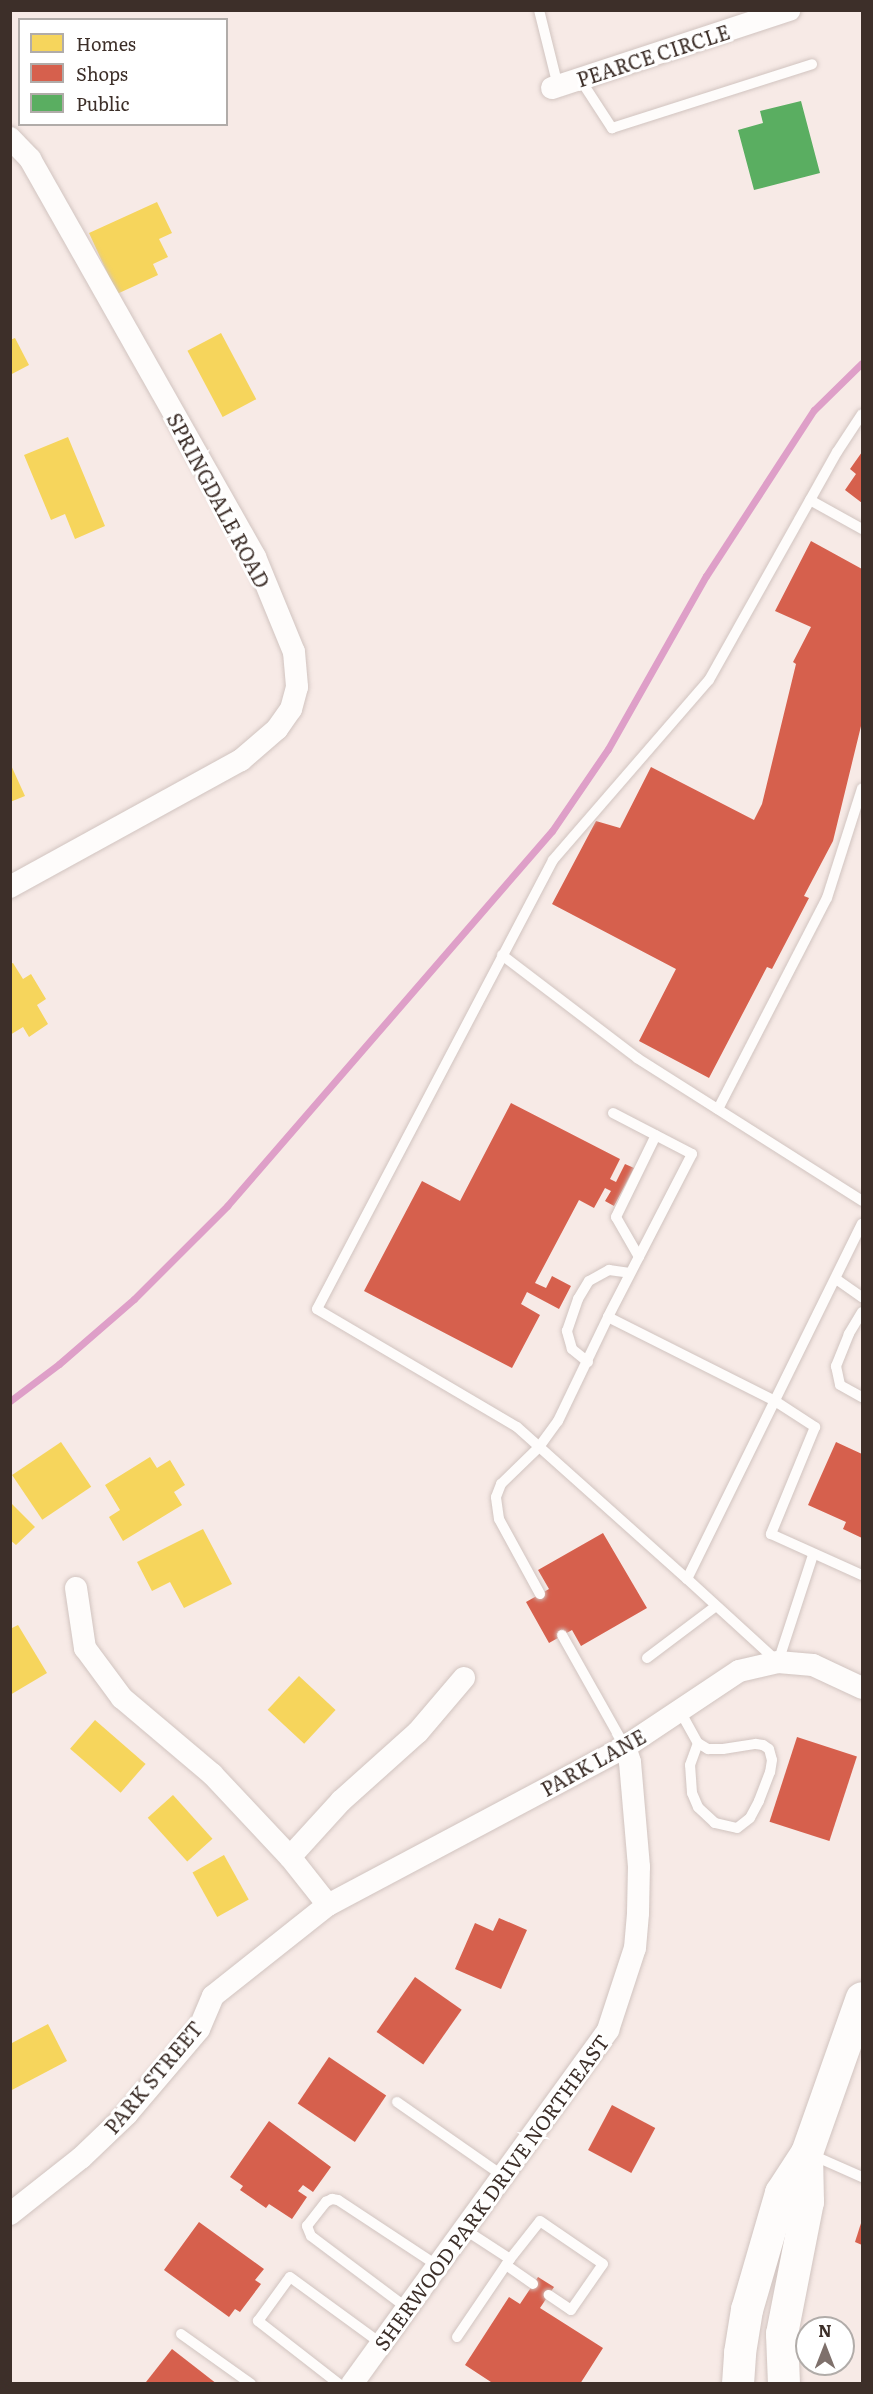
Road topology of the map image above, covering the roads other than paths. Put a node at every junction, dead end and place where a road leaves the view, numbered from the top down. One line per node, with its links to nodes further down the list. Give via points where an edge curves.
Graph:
1 (538, 10): 5 (lane)
2 (789, 10): 4 (street, PEARCE CIRCLE)
3 (812, 64): 4 (lane, via 612,128)
4 (580, 79): 5 (street, PEARCE CIRCLE)
5 (555, 87)
6 (10, 138): 11 (street, SPRINGDALE ROAD, via 30,159 255,557 294,652 297,687 291,709 277,729 241,760)
7 (862, 414): 8 (lane)
8 (810, 500): 9 (lane); 12 (lane, via 709,680 553,860)
9 (862, 530)
10 (862, 788): 13 (lane, via 827,898)
11 (10, 887)
12 (502, 955): 13 (lane, via 637,1058); 27 (lane, via 317,1309 518,1427)
13 (718, 1109): 16 (lane)
14 (613, 1113): 15 (lane)
15 (656, 1135): 18 (lane, via 616,1217); 18 (lane, via 692,1154)
16 (862, 1201)
17 (862, 1224): 20 (lane)
18 (639, 1257): 19 (lane)
19 (630, 1273): 23 (lane); 24 (lane, via 609,1270 589,1281 578,1299 567,1331 572,1349)
20 (836, 1279): 21 (lane); 26 (lane)
21 (862, 1298)
22 (862, 1312): 25 (lane, via 836,1366 840,1385)
23 (608, 1317): 24 (lane); 26 (lane)
24 (588, 1362): 27 (lane, via 558,1421)
25 (862, 1397)
26 (775, 1401): 28 (lane, via 815,1427 771,1534); 30 (lane)
27 (539, 1448): 30 (lane); 32 (lane, via 501,1484 496,1497 499,1519)
28 (813, 1555): 29 (lane); 36 (lane)
29 (862, 1575)
30 (687, 1579): 33 (lane)
31 (76, 1588): 42 (street, via 85,1648 122,1698 212,1774)
32 (540, 1594)
33 (716, 1606): 35 (lane); 36 (lane)
34 (562, 1635): 41 (lane)
35 (647, 1658)
36 (778, 1662): 38 (street, PARK LANE, via 813,1665); 39 (street, PARK LANE, via 739,1671)
37 (464, 1678): 42 (street, via 418,1732 341,1802)
38 (862, 1688)
39 (680, 1711): 40 (lane); 41 (street, PARK LANE)
40 (698, 1743): 40 (lane, via 690,1766 692,1793 698,1807 715,1823 736,1828 750,1818 759,1801 770,1772 769,1749 763,1744 708,1749)
41 (625, 1747): 43 (street, PARK LANE); 48 (street, SHERWOOD PARK DRIVE NORTHEAST, via 630,1762 639,1867 635,1948 608,2030)
42 (290, 1857): 43 (street)
43 (328, 1905): 50 (street, PARK STREET, via 213,1996 199,2029 127,2114 81,2158)
44 (862, 1998): 45 (main road)
45 (856, 2038): 47 (main road)
46 (397, 2102): 48 (lane)
47 (807, 2153): 49 (lane); 57 (main road, via 781,2193); 66 (main road, via 808,2202 782,2334)
48 (503, 2176): 51 (street, SHERWOOD PARK DRIVE NORTHEAST)
49 (862, 2177)
50 (10, 2214)
51 (464, 2229): 52 (lane); 53 (street, SHERWOOD PARK DRIVE NORTHEAST)
52 (508, 2262): 54 (lane); 55 (lane, via 540,2221 603,2264 571,2310); 59 (lane)
53 (438, 2266): 56 (street, SHERWOOD PARK DRIVE NORTHEAST); 56 (lane, via 338,2200 326,2202 308,2226 310,2236)
54 (533, 2284)
55 (549, 2295)
56 (407, 2308): 60 (street, SHERWOOD PARK DRIVE NORTHEAST)
57 (747, 2310): 64 (main road, via 726,2350); 65 (main road)
58 (181, 2334): 61 (lane)
59 (457, 2337)
60 (382, 2344): 62 (lane, via 290,2277 258,2321); 63 (street, SHERWOOD PARK DRIVE NORTHEAST)
61 (251, 2384)
62 (339, 2384)
63 (352, 2384)
64 (717, 2384)
65 (738, 2384)
66 (784, 2384)

